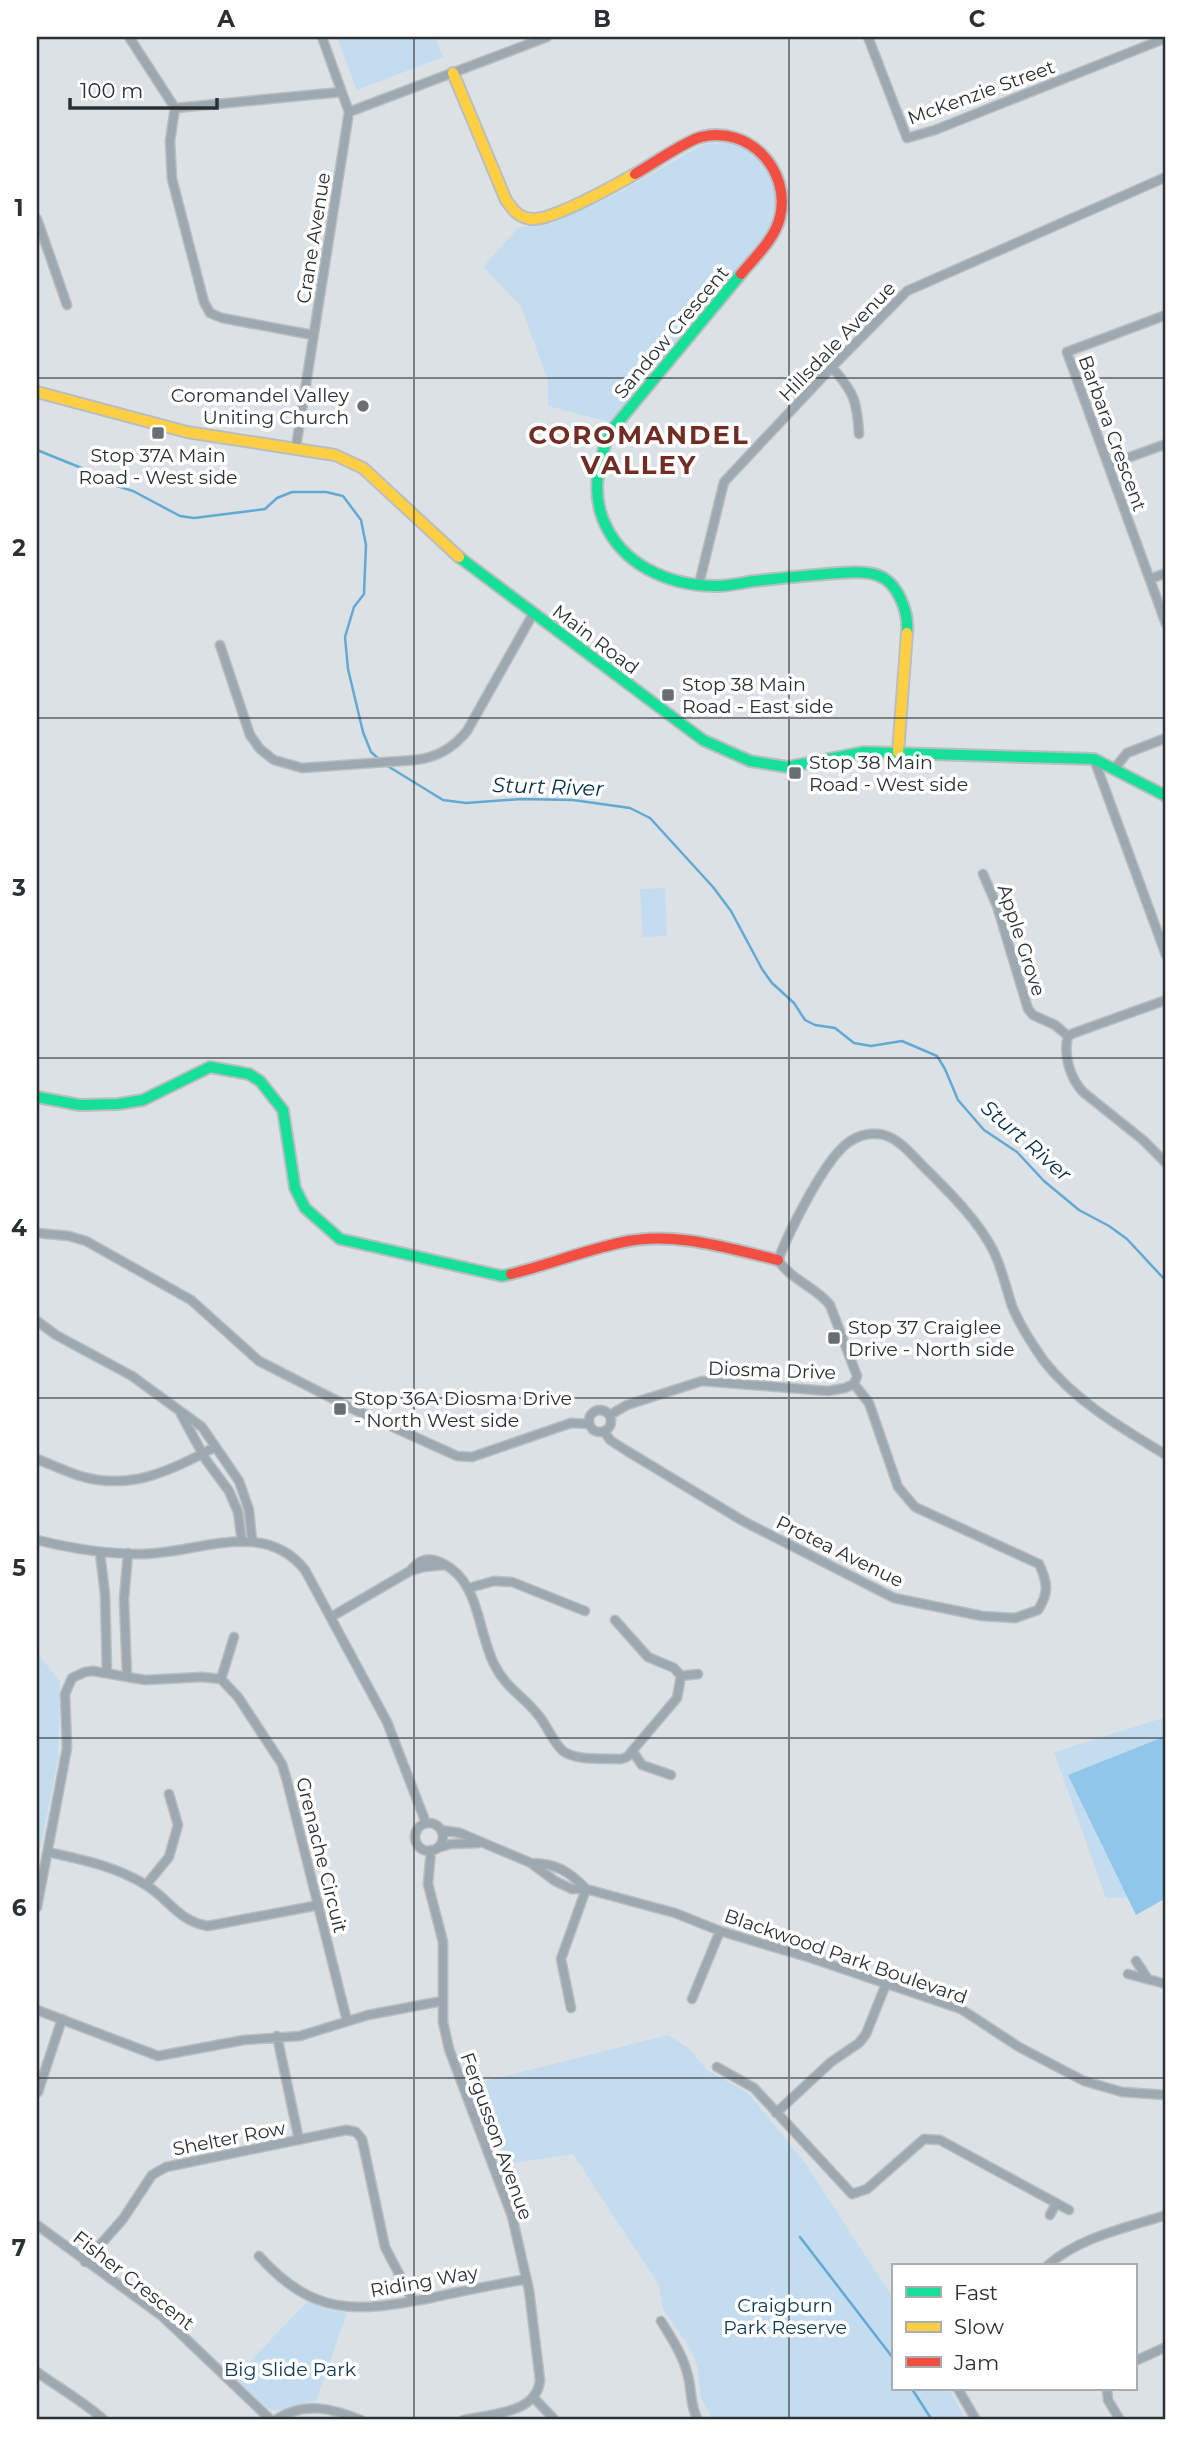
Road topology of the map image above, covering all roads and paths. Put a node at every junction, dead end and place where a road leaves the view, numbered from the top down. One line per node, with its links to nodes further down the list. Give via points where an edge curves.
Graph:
1 (129, 37): 8 (street)
2 (322, 37): 7 (street)
3 (547, 37): 6 (street)
4 (868, 37): 5 (street, McKenzie Street, via 906,138)
5 (1166, 38)
6 (453, 73): 9 (street); 23 (street, Sandow Crescent, via 506,200 516,214 532,219 617,184 700,137 727,135 754,145 771,164 782,193 780,218 768,241 610,432 600,456 598,508 610,537 633,561 654,573)
7 (341, 92): 8 (street); 9 (street)
8 (175, 108): 14 (street, via 170,141 172,179 210,313)
9 (349, 112): 14 (street, Crane Avenue)
10 (1166, 177): 15 (street, Hillsdale Avenue, via 907,291)
11 (37, 218): 12 (street)
12 (67, 305)
13 (1166, 315): 20 (street, Barbara Crescent, via 1067,352)
14 (313, 335): 19 (street, Crane Avenue)
15 (832, 367): 17 (street, via 857,404); 23 (street, Hillsdale Avenue, via 724,482)
16 (37, 392): 19 (street, Main Road, via 187,432)
17 (859, 434)
18 (1166, 444): 20 (street)
19 (296, 447): 24 (street, Main Road, via 335,455 363,468 447,548)
20 (1108, 465): 22 (street, Barbara Crescent)
21 (1166, 573): 22 (street)
22 (1150, 579): 25 (street, Barbara Crescent)
23 (699, 584): 28 (street, Sandow Crescent, via 853,572 878,575 905,606 908,623)
24 (533, 614): 26 (street, via 467,731 459,741 429,758 302,768 274,760 250,735); 28 (street, Main Road, via 718,749 780,766 812,764 856,752)
25 (1166, 624)
26 (220, 645)
27 (1166, 738): 30 (street, via 1127,753)
28 (898, 752): 29 (street, Main Road)
29 (1094, 759): 30 (street, Main Road); 33 (street)
30 (1115, 768): 31 (street, Main Road)
31 (1166, 796)
32 (983, 874): 35 (street, Apple Grove, via 1028,1009)
33 (1166, 955)
34 (1166, 1000): 35 (street)
35 (1068, 1036): 37 (street, via 1065,1049 1075,1083)
36 (37, 1097): 39 (street, via 80,1105 118,1104 143,1100 210,1067 249,1074 261,1081 283,1110 295,1188 305,1208 341,1239 502,1276 621,1241 696,1241)
37 (1165, 1162)
38 (37, 1233): 44 (street, via 86,1241 191,1300 260,1361 457,1456 472,1457 572,1423)
39 (778, 1260): 41 (street, via 785,1271 830,1305 857,1376); 48 (street, via 841,1149 863,1135 887,1136 900,1143 950,1194 982,1233 994,1251 1023,1330 1061,1381)
40 (37, 1321): 42 (street, via 132,1376)
41 (854, 1384): 43 (street, Diosma Drive, via 828,1391 702,1381); 45 (street, Protea Avenue, via 869,1403 906,1499 1039,1564 1048,1590 1038,1611 1016,1618 982,1616 894,1598 743,1521 610,1440)
42 (180, 1411): 46 (street, via 202,1427); 47 (street)
43 (610, 1415): 44 (street, via 597,1410); 45 (street, via 611,1423)
44 (589, 1424): 45 (street, via 597,1432)
45 (604, 1431)
46 (215, 1447): 47 (street); 51 (street, via 245,1495)
47 (202, 1454): 49 (street, via 167,1472 120,1482 78,1475); 51 (street, via 229,1491)
48 (1166, 1455)
49 (37, 1459)
50 (37, 1540): 52 (street)
51 (247, 1541): 53 (street, via 173,1552); 56 (street, via 269,1543 296,1559)
52 (100, 1553): 53 (street); 59 (street)
53 (128, 1553): 61 (street, via 124,1599)
54 (469, 1588): 55 (street, via 512,1582); 56 (street, via 447,1565 419,1561 410,1572); 64 (street, via 493,1663 565,1753 621,1759)
55 (585, 1612)
56 (331, 1617): 67 (street, via 392,1732)
57 (615, 1620): 62 (street, via 648,1657)
58 (234, 1637): 63 (street)
59 (107, 1673): 61 (street); 71 (street, via 85,1672 72,1678 67,1687 67,1748)
60 (698, 1674): 62 (street)
61 (127, 1676): 63 (street)
62 (681, 1676): 64 (street, via 677,1698)
63 (221, 1679): 75 (street, Grenache Circuit, via 282,1764)
64 (634, 1752): 65 (street, via 642,1765)
65 (671, 1775)
66 (169, 1794): 73 (street, via 178,1825 169,1857)
67 (426, 1823): 68 (street); 70 (street, via 414,1837 421,1849)
68 (441, 1830): 69 (street, Blackwood Park Boulevard); 70 (street, via 442,1840)
69 (478, 1843): 70 (street, Blackwood Park Boulevard); 72 (street, Blackwood Park Boulevard)
70 (434, 1849): 84 (street, Fergusson Avenue, via 428,1884 443,1942)
71 (48, 1852): 73 (street, via 117,1869); 76 (street)
72 (531, 1863): 74 (street, Blackwood Park Boulevard, via 572,1889); 74 (street, Blackwood Park Boulevard, via 559,1867)
73 (146, 1885): 75 (street, via 183,1918 208,1926)
74 (586, 1889): 77 (street, Blackwood Park Boulevard, via 675,1913); 85 (street, via 561,1959)
75 (319, 1905): 88 (street, Grenache Circuit)
76 (37, 1908)
77 (720, 1931): 81 (street, Blackwood Park Boulevard); 83 (street)
78 (1136, 1961): 80 (street)
79 (1128, 1975): 80 (street)
80 (1148, 1979): 82 (street)
81 (886, 1984): 92 (street, Blackwood Park Boulevard, via 961,2009 1084,2081 1122,2092); 93 (street, via 859,2043 831,2062)
82 (1166, 1984)
83 (692, 1999)
84 (442, 2001): 88 (street); 103 (street, Fergusson Avenue, via 449,2049 512,2216)
85 (571, 2008)
86 (37, 2010): 87 (street)
87 (62, 2019): 89 (street, via 158,2056); 91 (street)
88 (347, 2021): 89 (street, via 300,2036)
89 (277, 2036): 94 (street, Shelter Row)
90 (717, 2067): 93 (street, via 754,2088)
91 (38, 2092)
92 (1166, 2095)
93 (776, 2113): 95 (street, via 852,2194 867,2189 924,2139 940,2140)
94 (299, 2140): 101 (street, Shelter Row, via 166,2167 152,2175); 104 (street, Shelter Row, via 346,2130 362,2139 386,2247)
95 (1056, 2203): 96 (street); 97 (street)
96 (1069, 2210)
97 (1050, 2215)
98 (1166, 2215): 102 (street, via 1088,2240)
99 (37, 2225): 101 (street, Fisher Crescent)
100 (259, 2256): 104 (street, Riding Way, via 296,2289 337,2306 380,2308)
101 (85, 2262): 113 (street, Fisher Crescent, via 162,2316)
102 (1050, 2264)
103 (526, 2279): 104 (street, Riding Way); 111 (street, Fergusson Avenue, via 540,2380)
104 (413, 2301)
105 (661, 2321): 117 (street, via 681,2353)
106 (1166, 2347): 107 (street)
107 (1136, 2361)
108 (37, 2372): 112 (street)
109 (959, 2390): 118 (street)
110 (1107, 2390): 119 (street)
111 (534, 2398): 115 (street, via 525,2406); 116 (street)
112 (104, 2420)
113 (273, 2420): 114 (street, via 315,2407)
114 (361, 2420)
115 (463, 2420)
116 (555, 2420)
117 (698, 2420)
118 (976, 2420)
119 (1120, 2420)

